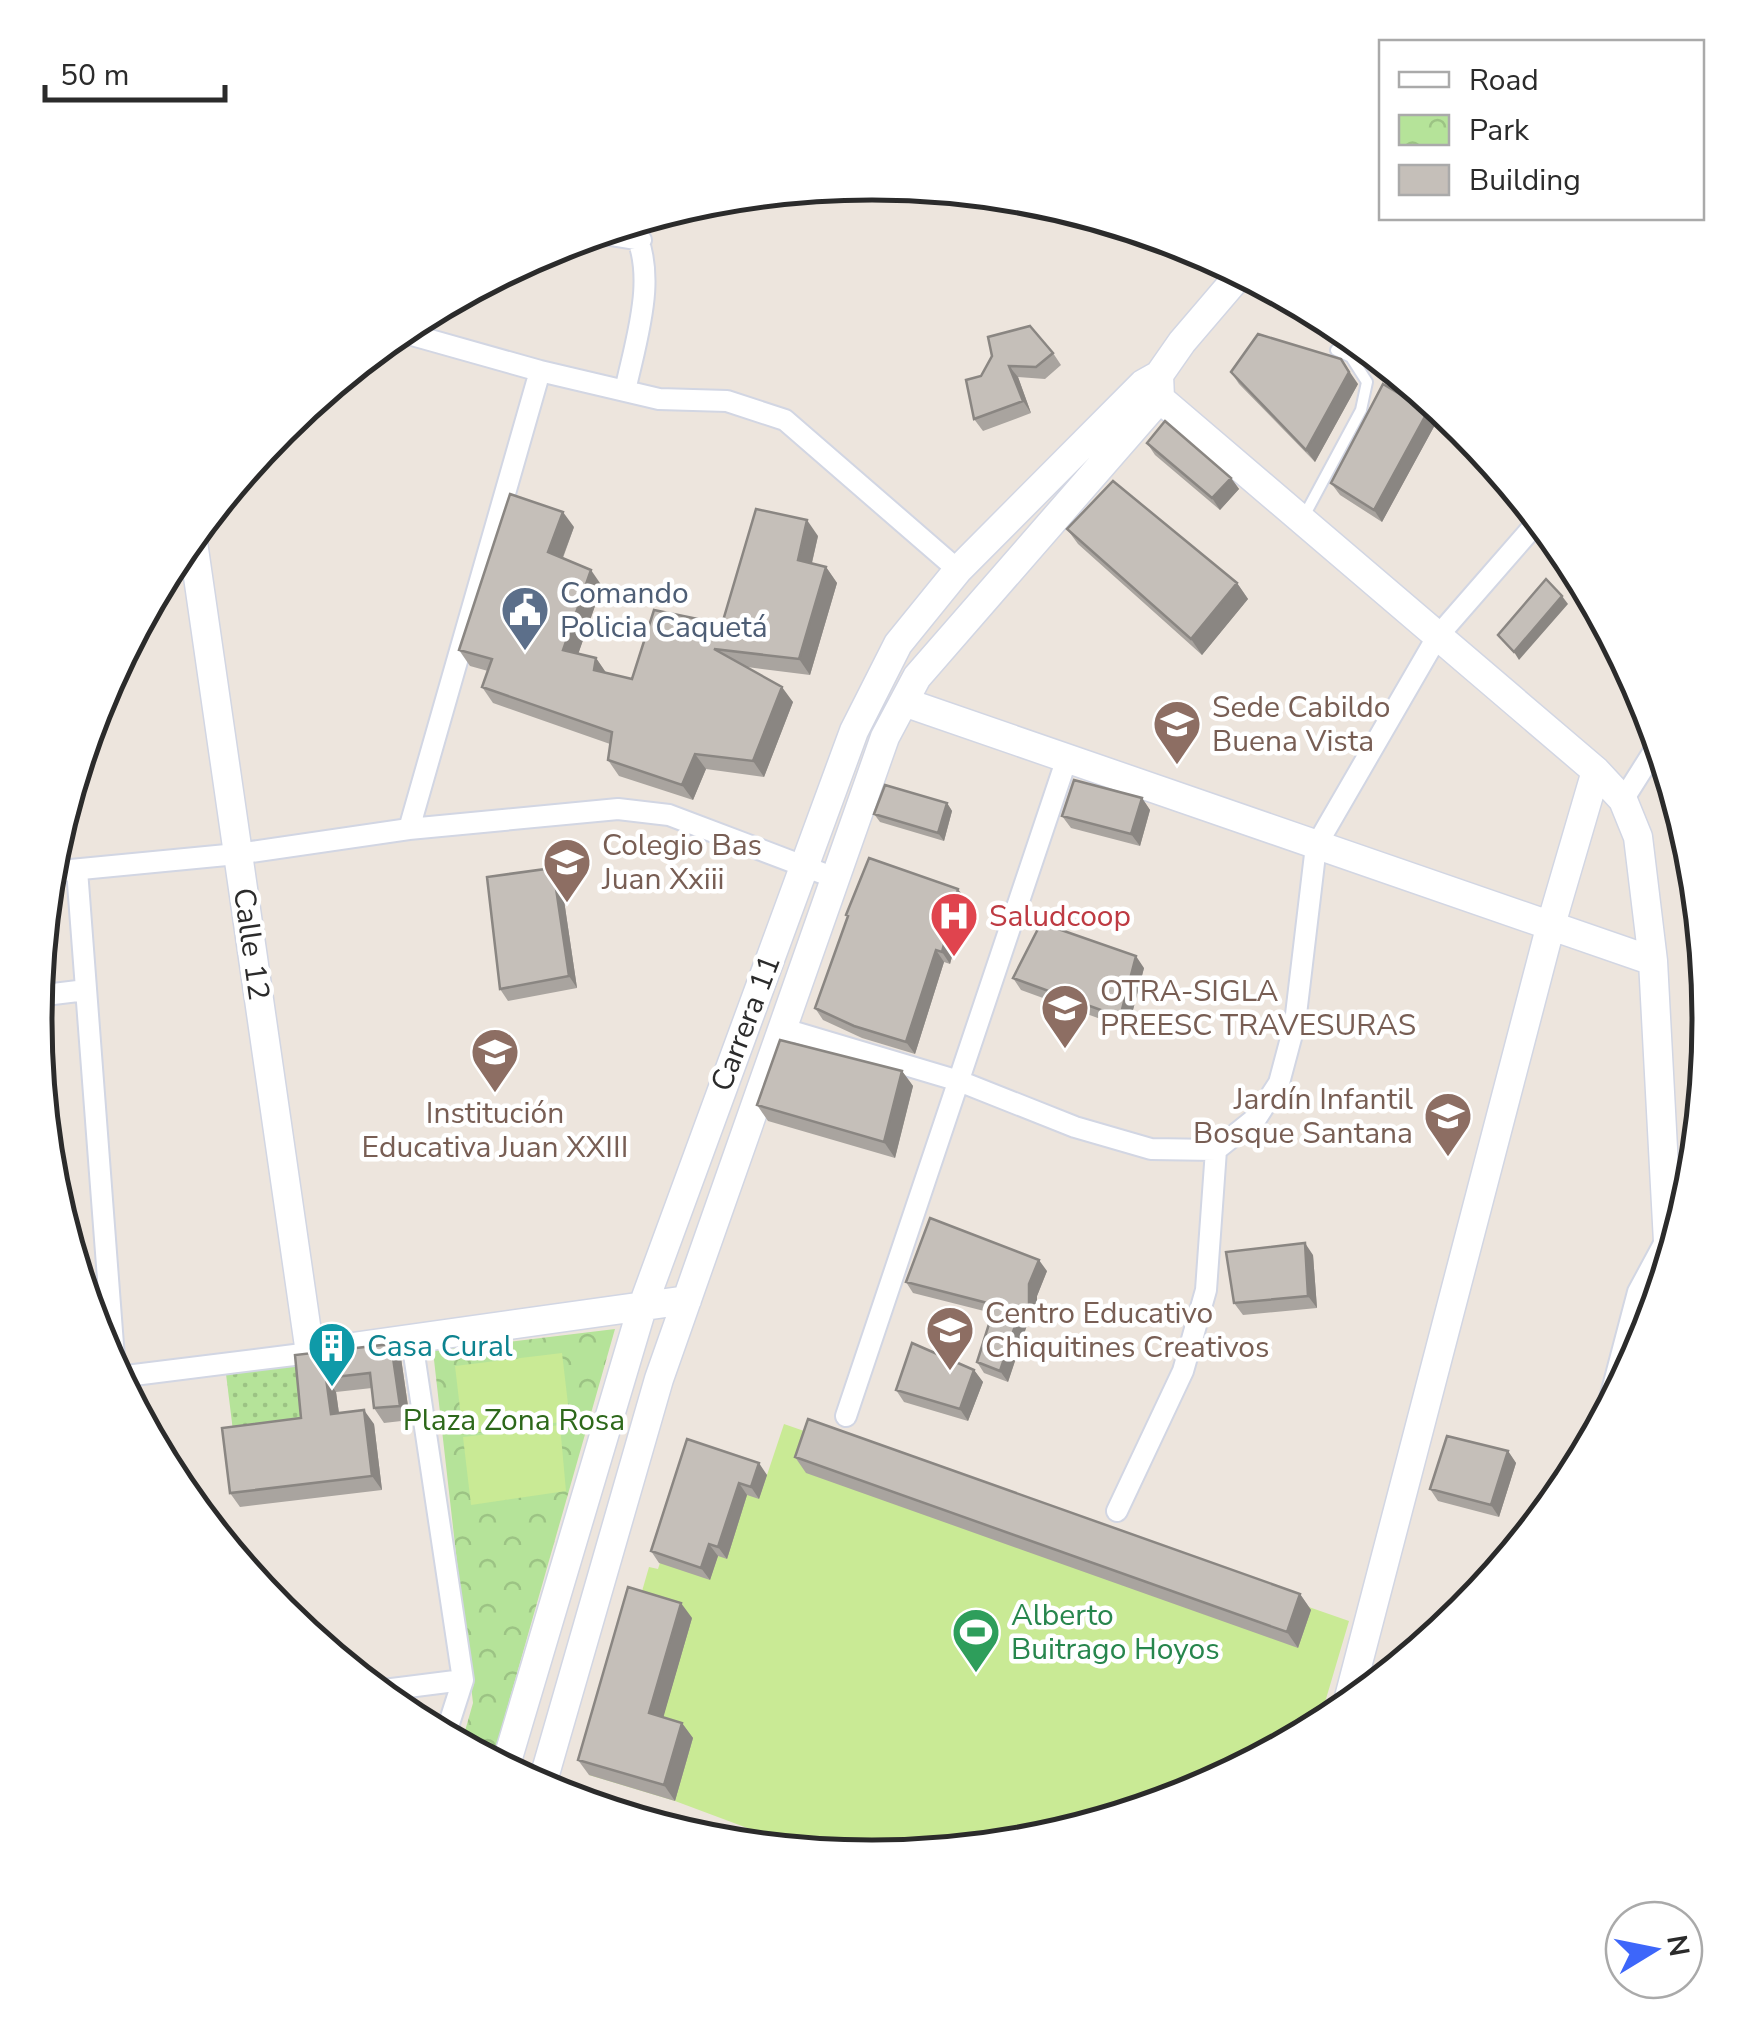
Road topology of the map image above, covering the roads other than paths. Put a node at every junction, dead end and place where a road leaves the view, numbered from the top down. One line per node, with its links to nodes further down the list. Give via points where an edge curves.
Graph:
1 (636, 235): 7 (street, via 644,302)
2 (1232, 284): 6 (street, Carrera 11)
3 (419, 338): 5 (street)
4 (1336, 350): 8 (lane, via 1368,382 1366,393)
5 (540, 371): 7 (street); 18 (street)
6 (1154, 386): 8 (street); 11 (street, Carrera 11); 13 (street, Carrera 11, via 917,676)
7 (625, 391): 11 (street, via 727,401 784,420)
8 (1302, 520): 12 (street)
9 (1529, 531): 12 (street)
10 (195, 559): 20 (street, Calle 12)
11 (958, 570): 21 (street, Carrera 11, via 898,644 854,730)
12 (1437, 637): 16 (street); 19 (street)
13 (904, 702): 14 (street); 24 (street, Carrera 11)
14 (1068, 758): 19 (street); 30 (street)
15 (1648, 759): 17 (street)
16 (1596, 771): 17 (street); 25 (street)
17 (1623, 800): 26 (street, via 1638,836)
18 (409, 829): 20 (street); 21 (street, via 618,809 670,815)
19 (1316, 846): 25 (street); 31 (street, via 1295,1023 1278,1083 1257,1117)
20 (238, 854): 22 (street); 39 (street, Calle 12)
21 (804, 867): 24 (street); 35 (street, Carrera 11)
22 (77, 870): 23 (street); 27 (street)
23 (66, 871)
24 (835, 878): 29 (street, Carrera 11)
25 (1550, 928): 26 (street); 44 (street)
26 (1653, 961): 32 (street)
27 (86, 990): 28 (street); 36 (street)
28 (53, 994)
29 (781, 1028): 30 (street); 34 (street, Carrera 11)
30 (959, 1081): 31 (street, via 1075,1127 1151,1148); 41 (street)
31 (1216, 1150): 42 (street, via 1206,1290 1182,1372)
32 (1666, 1221)
33 (1651, 1275): 38 (street, via 1638,1292)
34 (687, 1300): 35 (street); 48 (street, Carrera 11)
35 (642, 1308): 37 (street); 47 (street, Carrera 11)
36 (113, 1330)
37 (412, 1341): 39 (street); 43 (street)
38 (1623, 1348)
39 (310, 1354): 40 (street)
40 (133, 1372)
41 (846, 1416)
42 (1116, 1511)
43 (463, 1680): 45 (street); 46 (street)
44 (1355, 1681)
45 (398, 1687)
46 (450, 1722)
47 (509, 1754)
48 (546, 1771)

